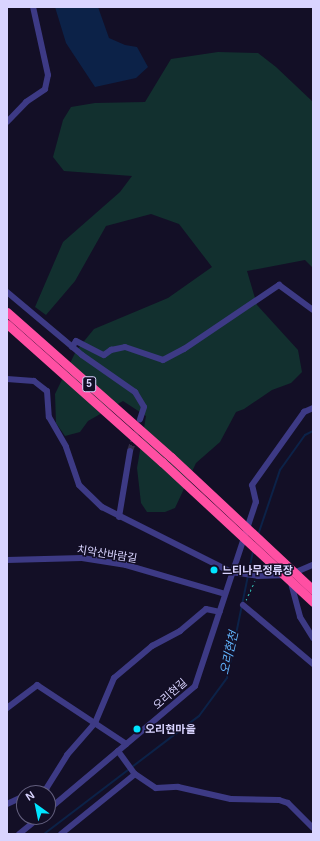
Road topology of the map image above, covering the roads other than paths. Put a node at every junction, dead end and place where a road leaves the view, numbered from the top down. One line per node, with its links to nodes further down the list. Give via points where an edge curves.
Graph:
1 (33, 7): 2 (street, via 48,75 45,89 26,102)
2 (7, 122)
3 (7, 292): 7 (street)
4 (313, 310): 7 (street, via 279,285 184,350 163,360 125,347 111,350 104,355 76,341)
5 (7, 312): 17 (highway, 5, bridge, via 171,457)
6 (7, 324): 19 (highway, 5, bridge, via 162,462)
7 (72, 347): 10 (street, via 135,392 144,407)
8 (7, 379): 12 (street, via 34,381 47,391 49,417 66,447 79,486 102,507)
9 (313, 408): 15 (street, 오리현길, via 304,412 252,485 256,502)
10 (140, 419)
11 (130, 451): 12 (street)
12 (119, 517): 15 (street)
13 (7, 560): 18 (street, 치악산바람길, via 82,558 126,565)
14 (313, 565): 16 (street)
15 (231, 572): 16 (street, via 257,576); 18 (street, 오리현길)
16 (289, 575): 22 (street, via 300,617)
17 (313, 590)
18 (225, 594): 21 (street, 오리현길)
19 (313, 602)
20 (243, 606): 23 (street)
21 (220, 612): 25 (street, via 206,609 180,631 152,646 114,678); 26 (street, 오리현길, via 195,686)
22 (313, 638)
23 (313, 664)
24 (7, 708): 25 (street, via 37,685)
25 (95, 723): 26 (street); 29 (street, via 67,755)
26 (126, 744): 27 (street, 오리현길)
27 (120, 753): 28 (street); 30 (street, 오리현길)
28 (135, 773): 32 (street, via 156,788 178,787 231,799 279,800 288,803); 34 (street)
29 (48, 785)
30 (56, 804)
31 (30, 825): 33 (street)
32 (313, 828)
33 (19, 834)
34 (61, 834)

